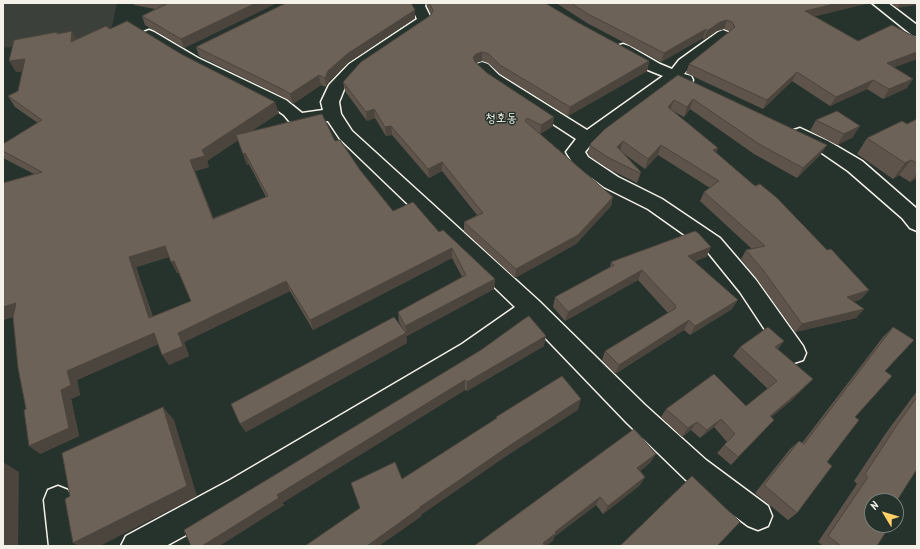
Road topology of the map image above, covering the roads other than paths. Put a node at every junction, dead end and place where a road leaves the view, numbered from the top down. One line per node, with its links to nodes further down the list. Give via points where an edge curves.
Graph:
1 (419, 3): 10 (street, via 425,20 355,67 337,85 330,102)
2 (879, 3): 4 (street)
3 (139, 29): 10 (street, via 191,53 280,104 295,117 302,120)
4 (917, 32)
5 (723, 35): 8 (street, via 685,63)
6 (608, 41): 8 (street)
7 (482, 67): 12 (street, via 493,78)
8 (674, 76): 9 (street); 12 (street)
9 (696, 85)
10 (332, 114): 14 (street, via 346,135)
11 (786, 127): 13 (street, via 822,145 855,166)
12 (587, 138): 15 (street, via 575,152 580,161 611,182 655,204 713,244 748,286)
13 (914, 215)
14 (531, 308): 17 (street, via 636,414 696,470); 19 (street, via 471,351 240,490)
15 (794, 352)
16 (58, 500): 18 (street)
17 (758, 516)
18 (64, 546)
19 (136, 546)

